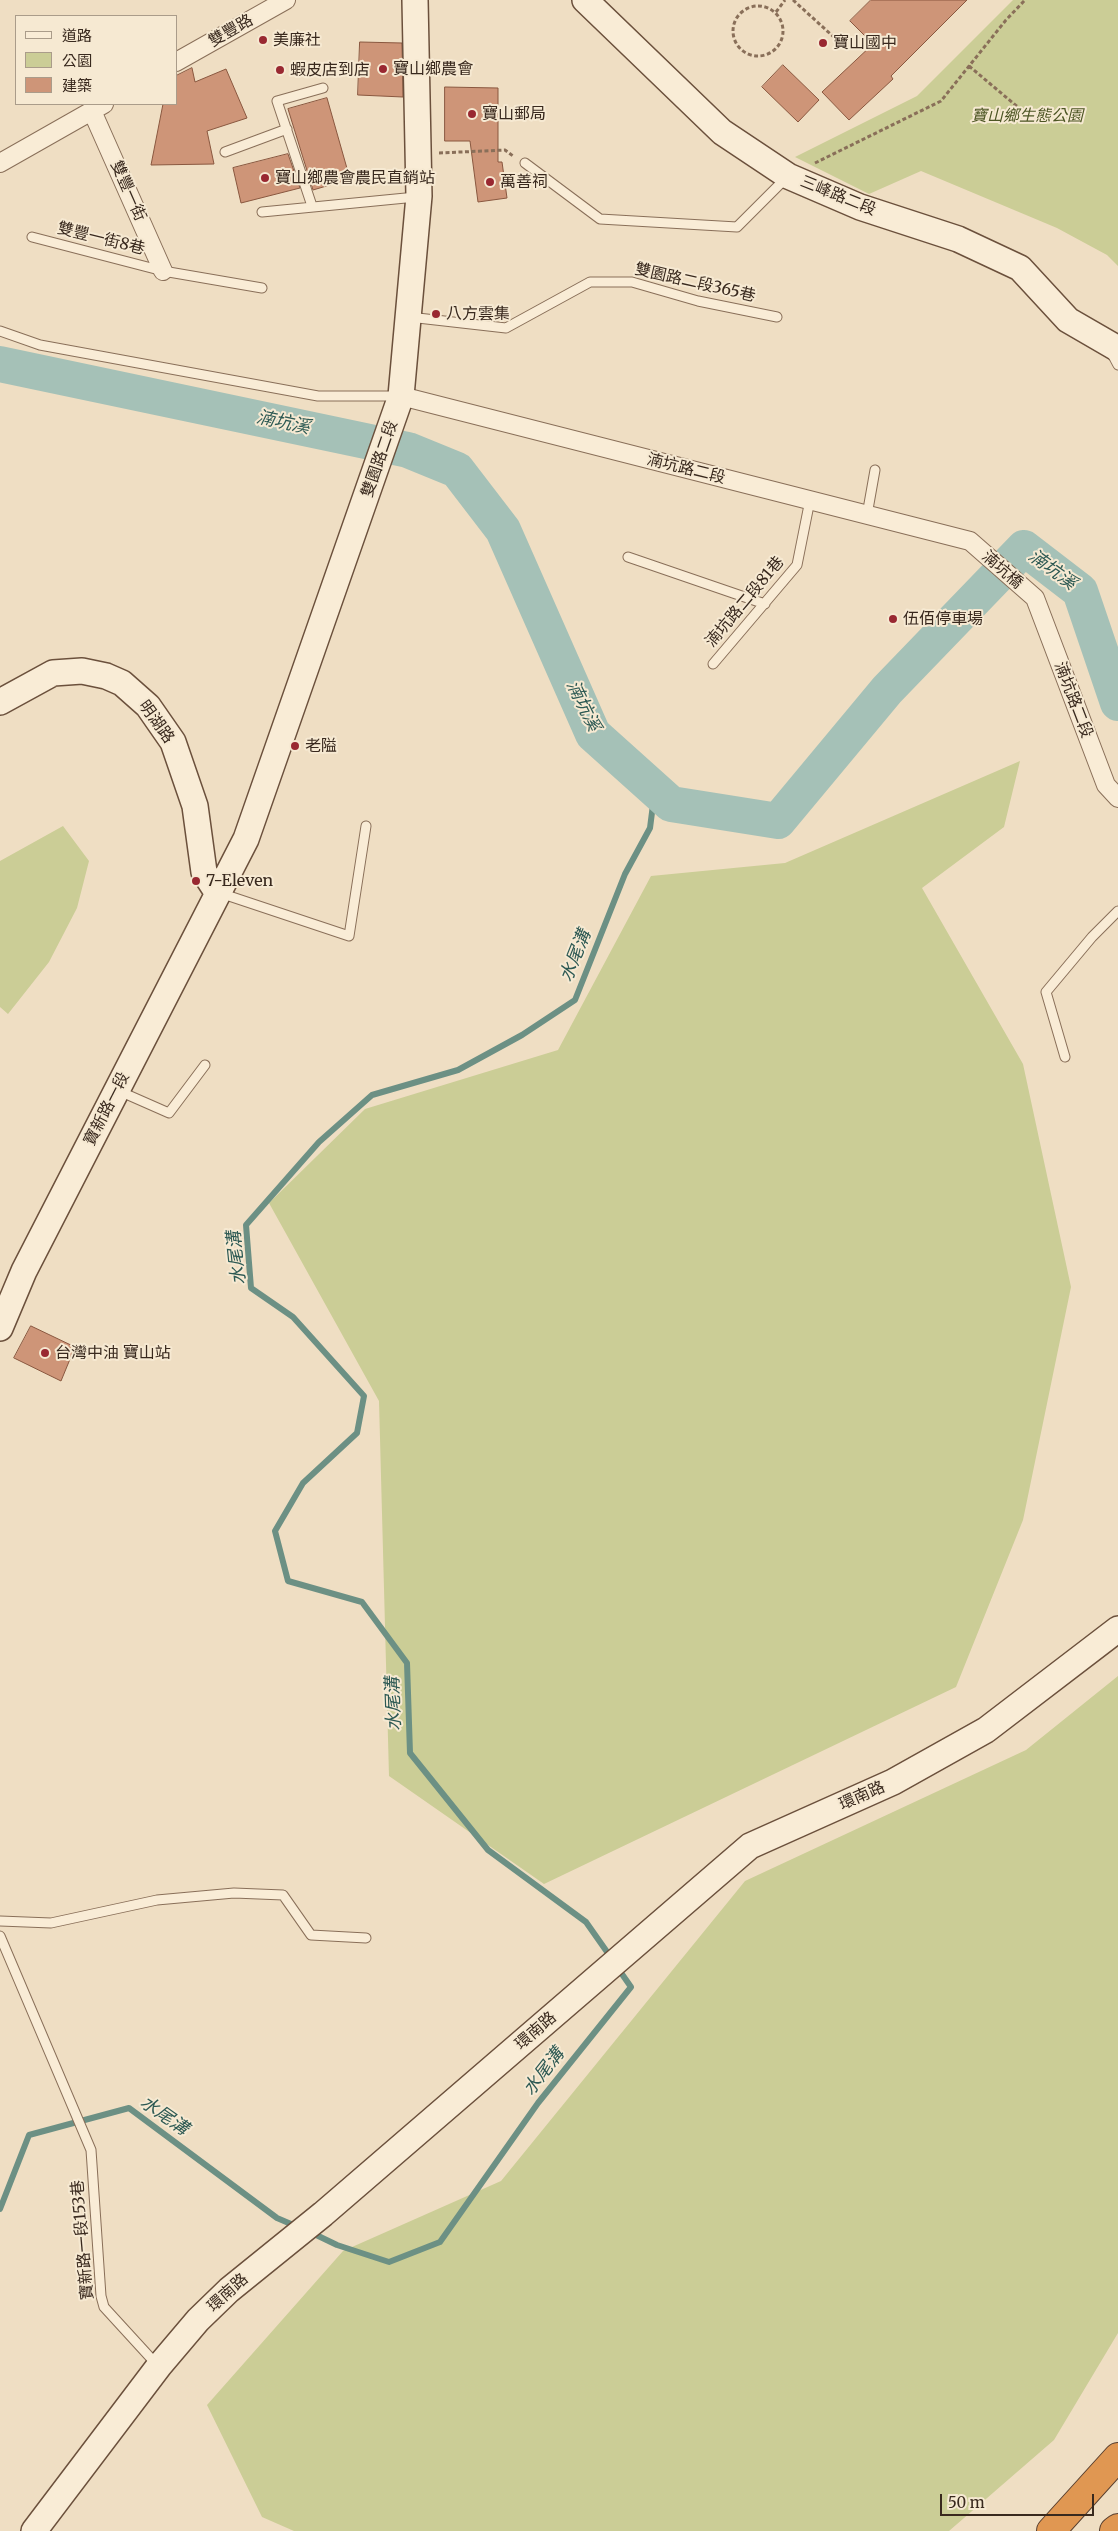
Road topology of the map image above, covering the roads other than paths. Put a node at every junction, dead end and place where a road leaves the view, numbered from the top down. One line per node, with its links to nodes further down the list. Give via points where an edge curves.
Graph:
1 (286, 0): 6 (street, 雙豐路)
2 (415, 0): 14 (street, 雙園路二段)
3 (585, 0): 5 (street, 三峰路二段)
4 (598, 0): 5 (street)
5 (609, 24): 13 (street, 三峰路二段, via 722,132)
6 (178, 61)
7 (323, 88): 9 (lane, via 277,101)
8 (98, 107): 12 (street); 18 (street, 雙豐一街)
9 (286, 129): 10 (lane); 15 (lane)
10 (225, 152)
11 (525, 162): 13 (lane, via 600,219 737,227)
12 (0, 163)
13 (788, 176): 23 (street, 三峰路二段, via 860,207 958,239 1020,268 1068,320)
14 (419, 196): 15 (lane); 21 (street, 雙園路二段)
15 (312, 206): 16 (lane)
16 (262, 212)
17 (32, 237): 18 (lane, 雙豐一街8巷)
18 (164, 271): 19 (lane, 雙豐一街8巷)
19 (262, 288)
20 (777, 317): 21 (lane, 雙園路二段365巷, via 698,301 632,282 590,282 506,328)
21 (408, 318): 25 (street, 雙園路二段)
22 (0, 331): 25 (lane, via 40,345 318,396)
23 (1112, 346): 24 (lane)
24 (1118, 365)
25 (402, 396): 27 (street, 湳坑路二段); 37 (street, 雙園路二段, via 246,839)
26 (875, 470): 28 (lane)
27 (810, 500): 28 (street, 湳坑路二段); 32 (lane, 湳坑路二段81巷, via 797,565)
28 (867, 515): 29 (street, 湳坑路二段)
29 (970, 541): 31 (street, 湳坑橋)
30 (628, 557): 32 (lane)
31 (1035, 598): 35 (street, 湳坑路二段, via 1106,785)
32 (764, 604): 33 (lane, 湳坑路二段81巷)
33 (713, 664)
34 (0, 702): 37 (street, 明湖路, via 53,673 82,671 122,683 148,706 173,742 195,806 204,872)
35 (1118, 798)
36 (366, 826): 37 (lane, via 349,936)
37 (218, 892): 41 (street, 寶新路一段)
38 (1118, 911): 39 (lane, via 1046,992)
39 (1065, 1057)
40 (204, 1065): 41 (lane, via 169,1113)
41 (116, 1090): 42 (street, 寶新路一段, via 24,1271)
42 (0, 1328)
43 (1118, 1628): 47 (street, 環南路, via 986,1730 893,1782 750,1846 323,2214 229,2290)
44 (0, 1921): 46 (lane, via 51,1923 157,1900 234,1893 283,1895 311,1935)
45 (0, 1936): 47 (lane, 寶新路一段153巷, via 91,2150 104,2307)
46 (366, 1938)
47 (159, 2366): 50 (street, 環南路)
48 (1118, 2457): 51 (highway)
49 (1118, 2528): 52 (highway)
50 (34, 2531)
51 (1051, 2531)
52 (1114, 2531)

